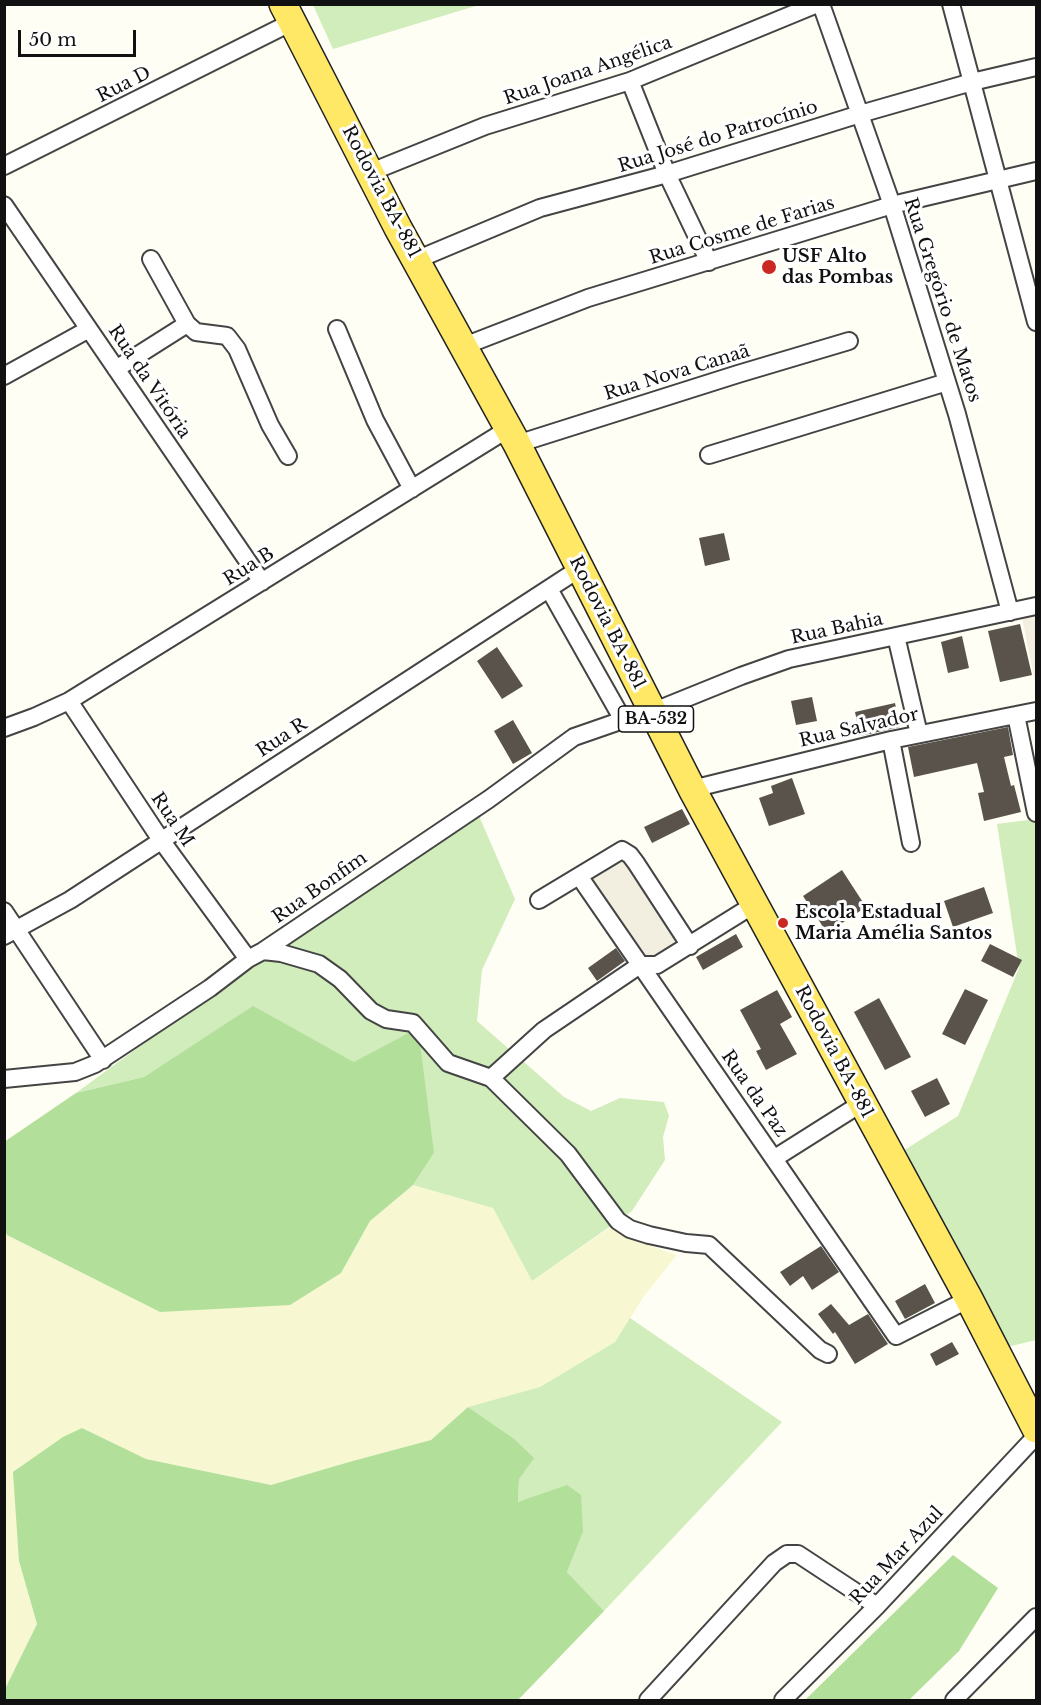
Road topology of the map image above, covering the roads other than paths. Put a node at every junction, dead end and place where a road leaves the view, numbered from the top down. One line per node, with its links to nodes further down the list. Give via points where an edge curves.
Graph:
1 (819, 4): 5 (street, Rua Joana Angélica); 7 (street, Rua Gregório de Matos)
2 (951, 4): 6 (street)
3 (288, 14): 8 (street, Rua D); 10 (main road, Rodovia BA-881 / BA-532)
4 (1036, 67): 6 (street, Rua José do Patrocínio)
5 (630, 81): 10 (street, Rua Joana Angélica, via 485,126); 11 (street)
6 (972, 82): 7 (street, Rua José do Patrocínio); 12 (street)
7 (860, 114): 11 (street, Rua José do Patrocínio); 14 (street, Rua Gregório de Matos)
8 (4, 166)
9 (1036, 171): 12 (street, Rua Cosme de Farias)
10 (370, 172): 16 (main road, Rodovia BA-881 / BA-532)
11 (667, 174): 16 (street, Rua José do Patrocínio, via 540,208); 17 (street)
12 (998, 180): 14 (street, Rua Cosme de Farias); 18 (street)
13 (4, 205): 20 (street, Rua da Vitória)
14 (892, 205): 17 (street, Rua Cosme de Farias); 26 (street, Rua Gregório de Matos)
15 (151, 259): 19 (street)
16 (417, 260): 23 (main road, Rodovia BA-881 / BA-532)
17 (709, 262): 23 (street, Rua Cosme de Farias, via 588,298)
18 (1036, 322)
19 (187, 324): 24 (street); 29 (street, via 196,332 227,336 237,349)
20 (89, 329): 24 (street, Rua da Vitória); 25 (street)
21 (337, 330): 30 (street, via 375,420)
22 (849, 341): 27 (street, Rua Nova Canaã)
23 (464, 346): 27 (main road, Rodovia BA-881 / BA-532)
24 (116, 369): 32 (street, Rua da Vitória)
25 (4, 376)
26 (947, 382): 28 (street); 35 (street, Rua Gregório de Matos)
27 (512, 437): 30 (street, Rua B); 31 (main road, Rodovia BA-881 / BA-532)
28 (708, 455)
29 (288, 456)
30 (412, 489): 32 (street, Rua B)
31 (579, 569): 33 (street, Rua R); 39 (main road, Rodovia BA-881 / BA-532)
32 (262, 582): 37 (street, Rua B)
33 (549, 589): 41 (street); 47 (street, Rua R)
34 (1036, 606): 35 (street, Rua Bahia)
35 (1010, 612): 36 (street, Rua Bahia)
36 (896, 636): 39 (street, Rua Bahia, via 789,659); 43 (street)
37 (69, 700): 42 (street, Rua B); 47 (street, Rua M)
38 (1036, 711): 40 (street, Rua Salvador)
39 (652, 712): 41 (street, Rua Bonfim); 45 (main road, Rodovia BA-881 / BA-532)
40 (1016, 715): 43 (street, Rua Salvador); 46 (street)
41 (623, 720): 55 (street, Rua Bonfim, via 574,737 489,799)
42 (4, 729)
43 (919, 734): 44 (street, Rua Salvador)
44 (891, 740): 45 (street, Rua Salvador); 48 (street)
45 (692, 789): 51 (main road, Rodovia BA-881 / BA-532)
46 (1036, 813)
47 (161, 840): 53 (street, Rua R, via 69,900); 55 (street, Rua M)
48 (911, 843)
49 (579, 876): 50 (street); 54 (street, via 624,851 636,863); 56 (street, Rua da Paz)
50 (539, 900)
51 (755, 904): 54 (street); 60 (main road, Rodovia BA-881 / BA-532)
52 (4, 911): 53 (street)
53 (11, 932): 57 (street)
54 (690, 946): 56 (street, via 657,965)
55 (255, 955): 57 (street, Rua Bonfim); 58 (street, via 305,959 327,968 371,1011 386,1019 413,1023 448,1063)
56 (640, 965): 58 (street, via 544,1030); 61 (street, Rua da Paz)
57 (103, 1060): 59 (street, Rua Bonfim, via 75,1071)
58 (491, 1078): 63 (street, via 568,1154 618,1221 649,1235 709,1245)
59 (4, 1079)
60 (862, 1103): 61 (street); 62 (main road, Rodovia BA-881 / BA-532)
61 (775, 1158): 62 (street, Rua da Paz, via 896,1336)
62 (969, 1299): 64 (main road, Rodovia BA-881 / BA-532)
63 (828, 1354)
64 (1036, 1429)
65 (1036, 1436): 66 (street, Rua Mar Azul)
66 (877, 1606): 68 (street, via 798,1554 787,1554 774,1563); 69 (street, Rua Mar Azul)
67 (1036, 1617): 70 (street)
68 (648, 1701)
69 (783, 1701)
70 (954, 1701)

